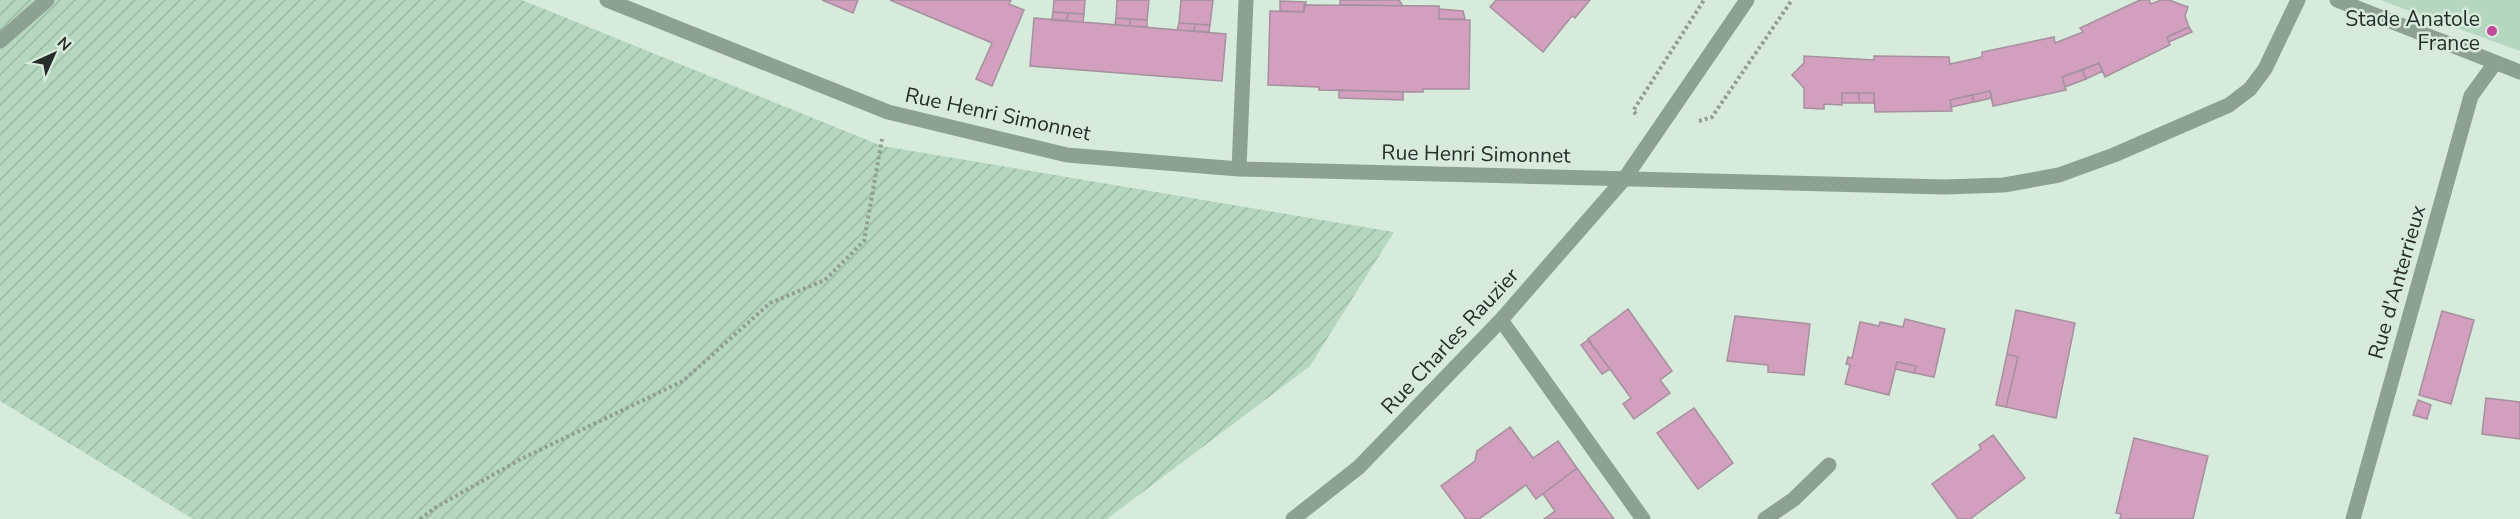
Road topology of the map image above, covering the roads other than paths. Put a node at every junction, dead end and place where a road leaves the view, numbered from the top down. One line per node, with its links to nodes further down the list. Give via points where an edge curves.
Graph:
1 (47, 0): 7 (street)
2 (607, 0): 10 (street, Rue Henri Simonnet, via 888,112 1067,155)
3 (1246, 0): 10 (street)
4 (1747, 0): 11 (street, Rue Charles Rauzier)
5 (2298, 0): 11 (street, Rue Henri Simonnet, via 2265,69 2250,89 2229,105 2059,175 1945,188)
6 (2337, 0): 8 (street)
7 (0, 41)
8 (2496, 63): 9 (street); 17 (street, Rue d'Anterrieux, via 2471,96)
9 (2520, 72)
10 (1239, 169): 11 (street, Rue Henri Simonnet)
11 (1625, 178): 12 (street, Rue Charles Rauzier)
12 (1501, 320): 14 (street, Rue Charles Rauzier, via 1359,466); 15 (street)
13 (1829, 465): 16 (street, via 1794,499)
14 (1293, 519)
15 (1643, 519)
16 (1765, 519)
17 (2353, 519)

